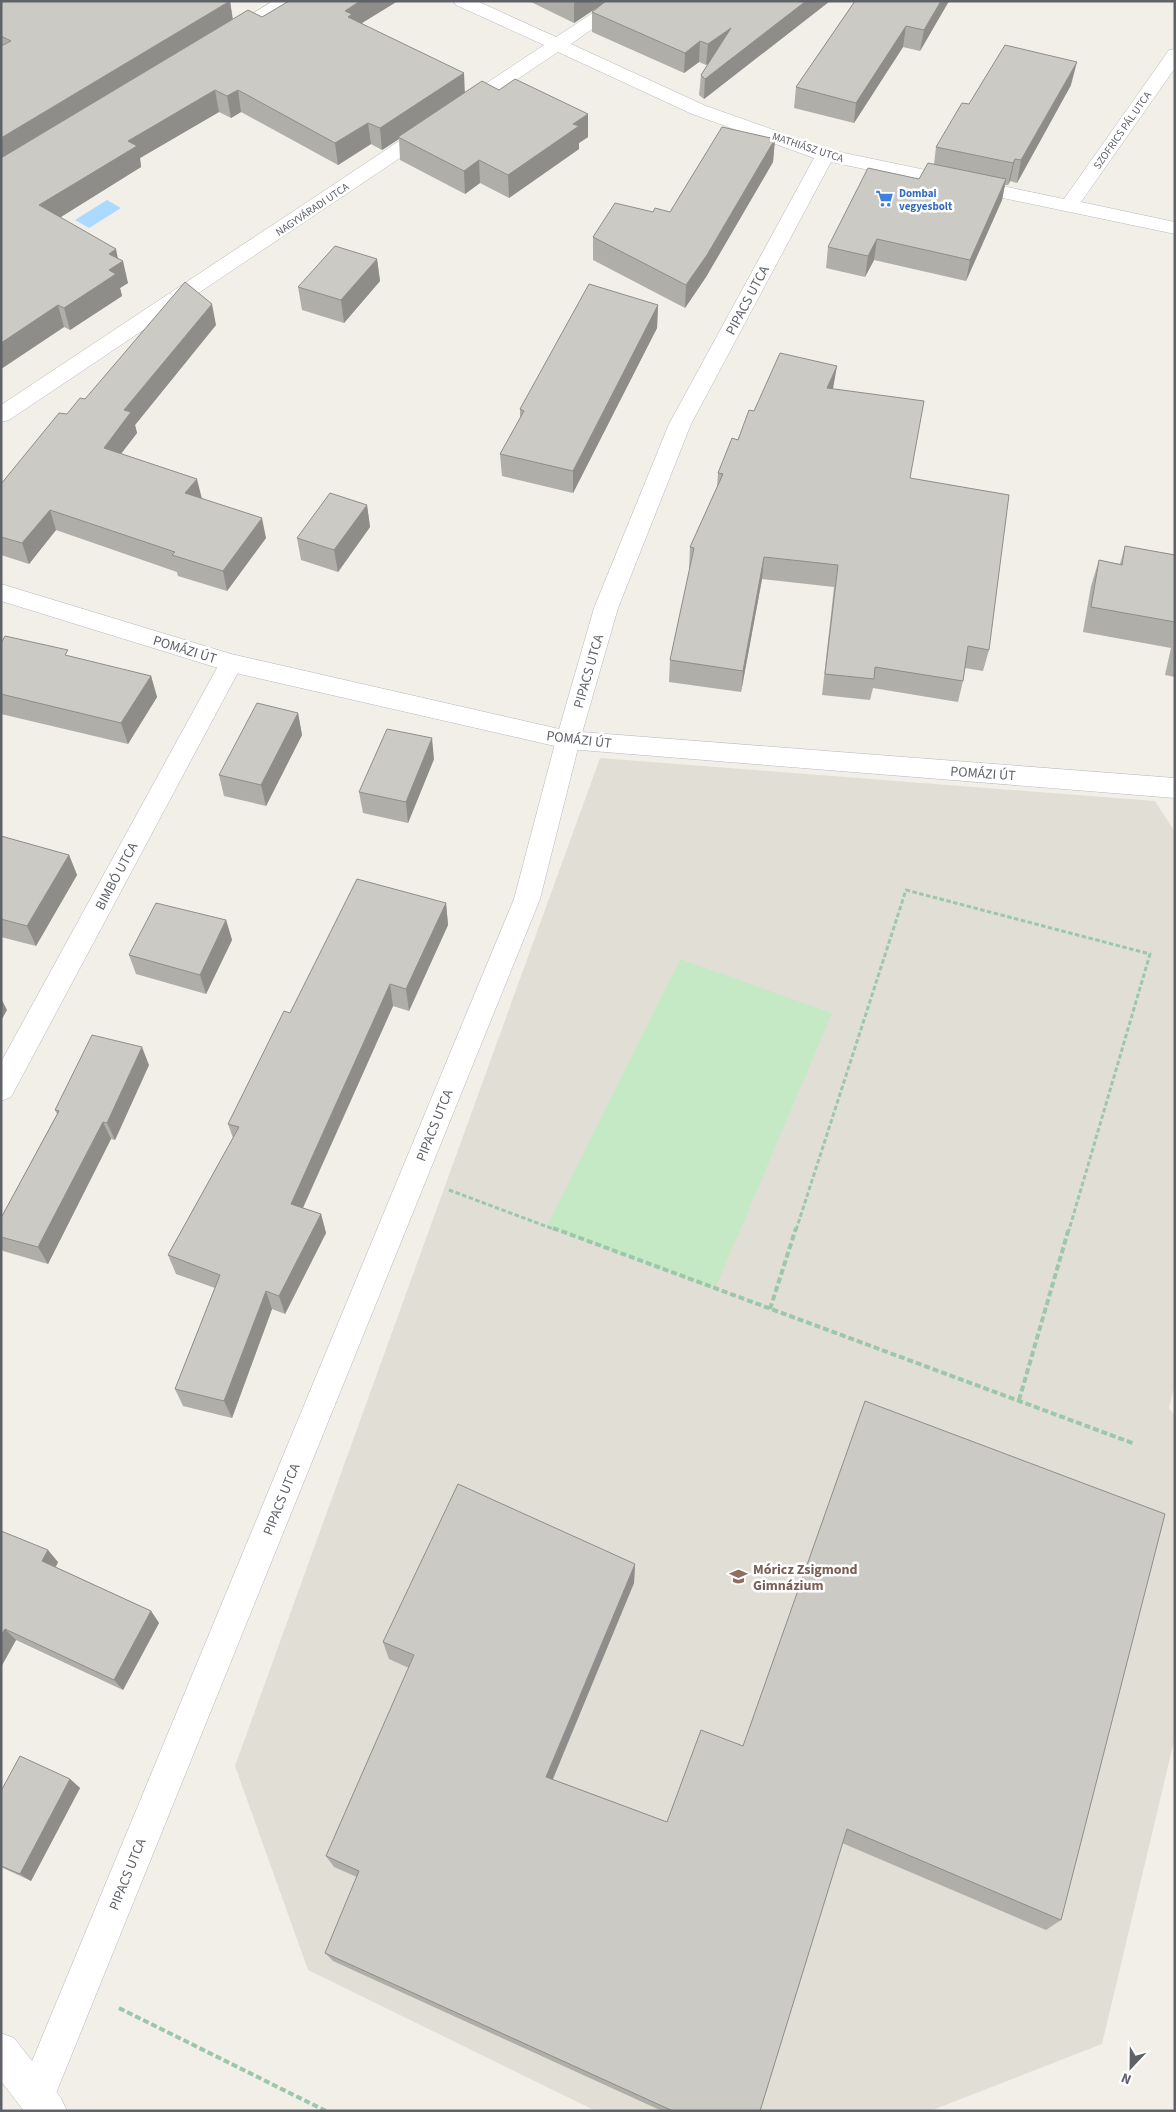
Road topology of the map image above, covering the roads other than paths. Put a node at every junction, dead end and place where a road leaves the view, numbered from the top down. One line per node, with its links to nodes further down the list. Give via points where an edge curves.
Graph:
1 (286, 1): 5 (street)
2 (462, 1): 4 (street, MATHIÁSZ UTCA)
3 (623, 1): 4 (street, NAGYVÁRADI UTCA)
4 (558, 46): 7 (street, MATHIÁSZ UTCA, via 699,110); 10 (street, NAGYVÁRADI UTCA)
5 (211, 47)
6 (1175, 54): 8 (street, SZOFRICS PÁL UTCA)
7 (825, 155): 8 (street, MATHIÁSZ UTCA); 13 (street, PIPACS UTCA, via 680,424 606,608)
8 (1069, 206): 9 (street, MATHIÁSZ UTCA)
9 (1175, 228)
10 (1, 415)
11 (1, 592): 12 (street, POMÁZI ÚT)
12 (232, 663): 13 (street, POMÁZI ÚT); 15 (street, BIMBÓ UTCA)
13 (568, 740): 14 (street, POMÁZI ÚT); 17 (street, PIPACS UTCA, via 527,898 80,1989)
14 (1175, 788)
15 (1, 1089)
16 (1, 2052): 17 (street)
17 (42, 2103)

